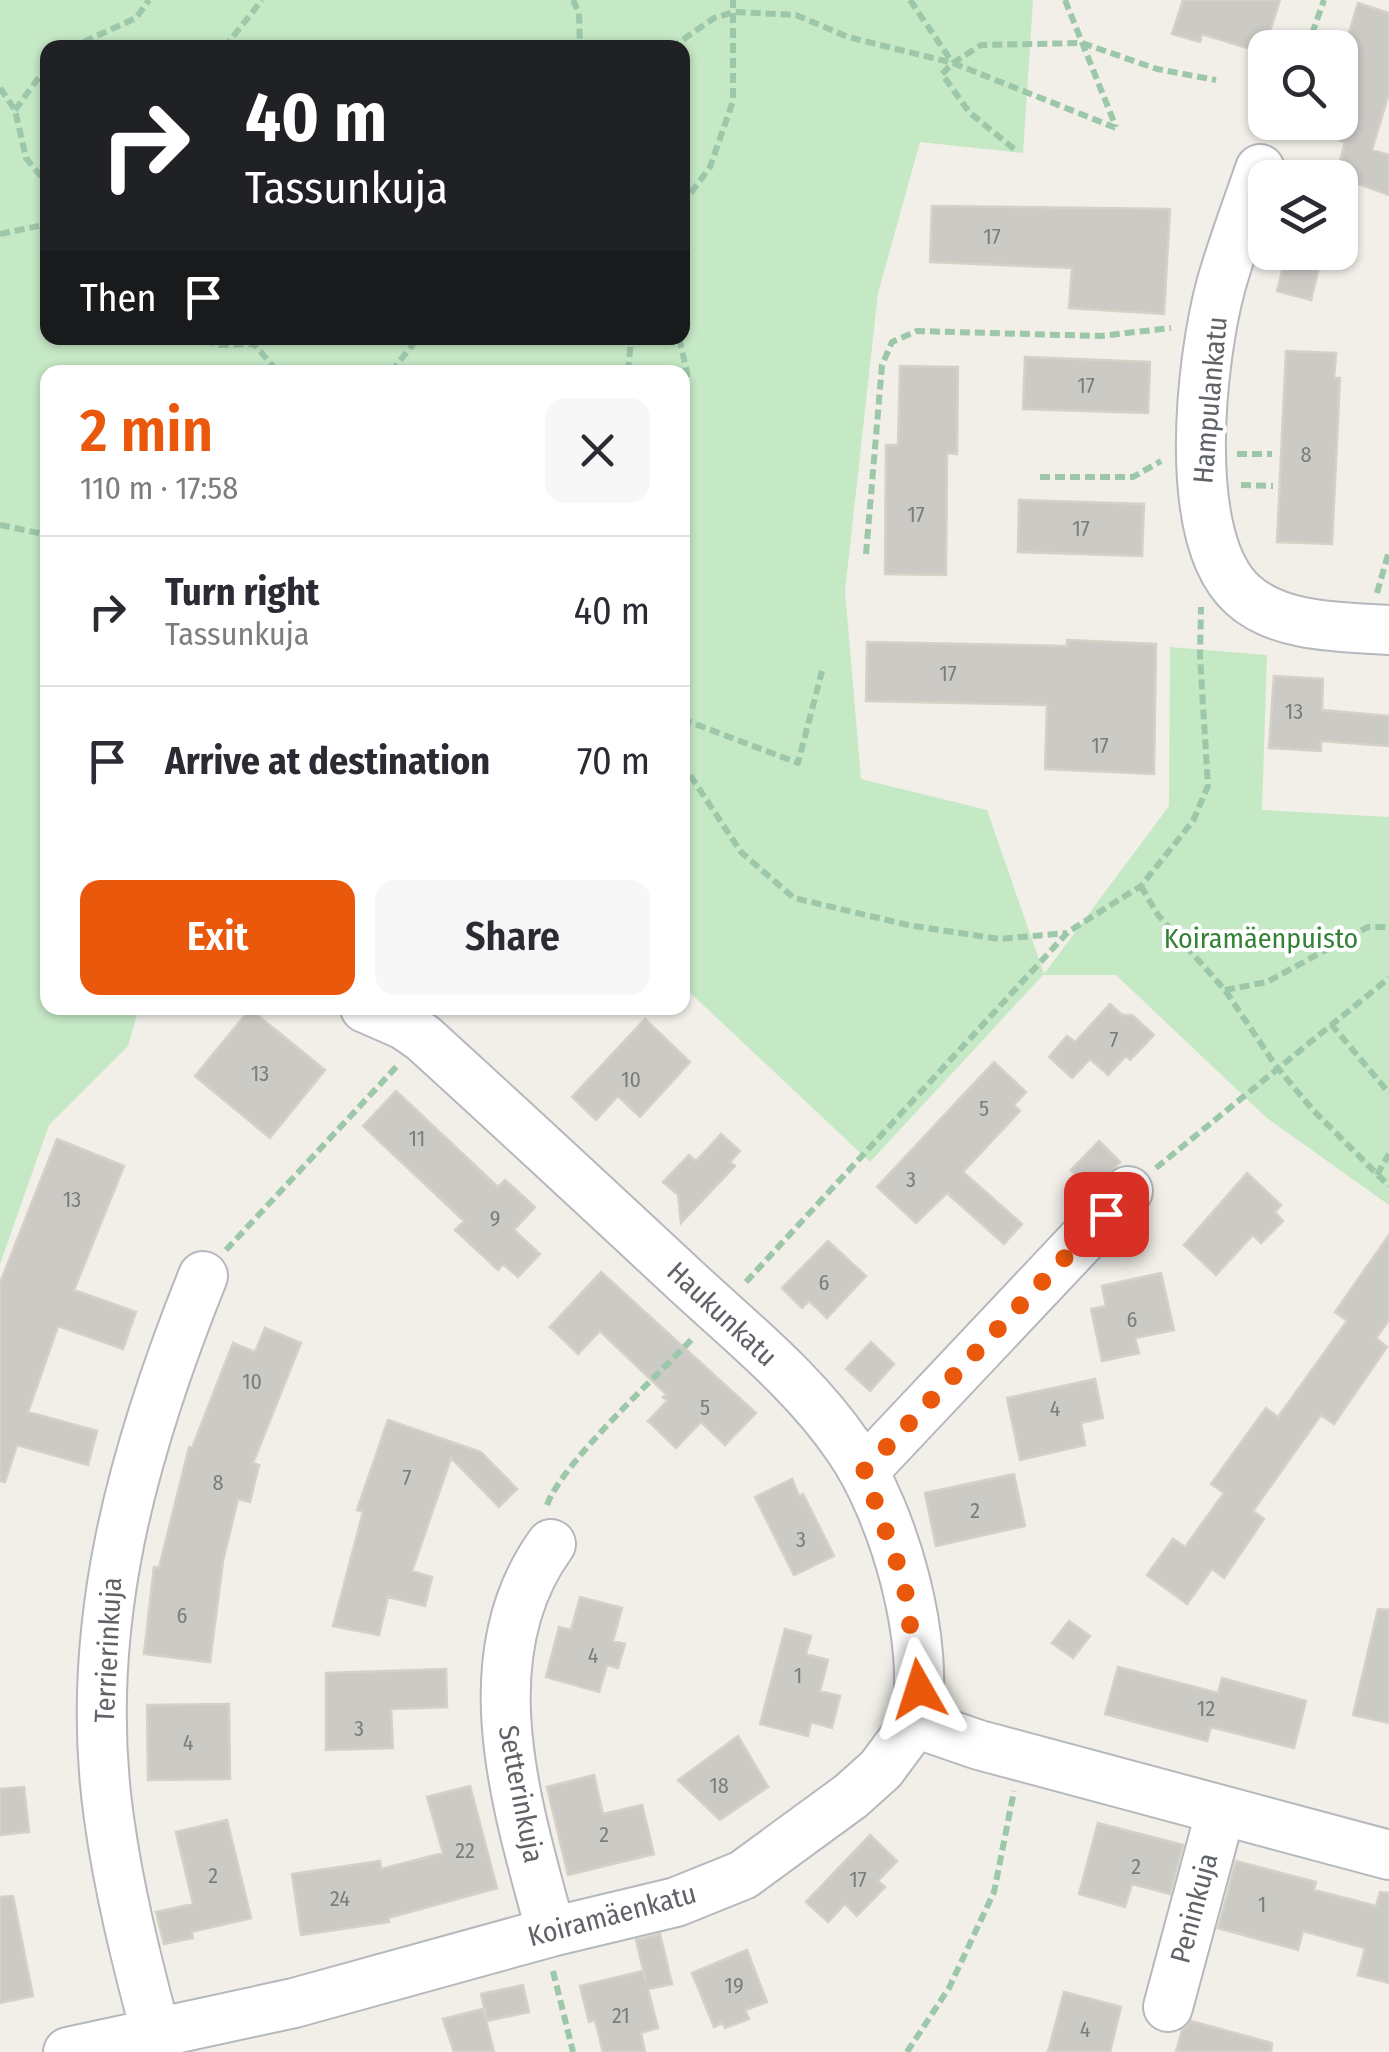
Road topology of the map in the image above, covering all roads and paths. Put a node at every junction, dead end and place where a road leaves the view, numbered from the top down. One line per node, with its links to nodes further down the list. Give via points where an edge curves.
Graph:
1 (149, 0): 10 (path, via 136,18)
2 (262, 0): 11 (path)
3 (573, 0): 12 (path)
4 (734, 0): 8 (path)
5 (910, 0): 15 (path)
6 (1064, 0): 14 (path)
7 (1324, 0): 9 (path)
8 (734, 12): 13 (path); 15 (path, via 796,15 848,38); 22 (path, via 733,101 710,167)
9 (1313, 30)
10 (88, 40)
11 (230, 40)
12 (580, 40)
13 (682, 40)
14 (1082, 43): 15 (path, via 981,45); 15 (path, via 1116,128); 17 (path, via 1157,69)
15 (952, 62): 20 (path, via 942,74 960,100)
16 (40, 75): 19 (path)
17 (1216, 80)
18 (0, 88): 19 (path)
19 (15, 110): 21 (path, via 26,158)
20 (1014, 149)
21 (40, 175)
22 (690, 194)
23 (1248, 205): 26 (street, Hampulankatu)
24 (40, 226): 25 (path)
25 (0, 235)
26 (1212, 330): 31 (street, Hampulankatu); 38 (path, via 1100,336 917,332 892,342 882,365)
27 (255, 345): 29 (path)
28 (413, 345): 30 (path)
29 (272, 365)
30 (397, 365)
31 (1214, 446): 32 (path); 33 (path, via 1133,477); 40 (street, Hampulankatu, via 1202,507 1216,552 1241,594 1281,618)
32 (1272, 454)
33 (1040, 477)
34 (1225, 484): 35 (path)
35 (1273, 486)
36 (0, 525): 37 (path)
37 (40, 533)
38 (866, 554)
39 (1202, 591): 44 (path, via 1208,786 1193,822)
40 (1389, 630)
41 (822, 672): 42 (path, via 798,763)
42 (690, 722)
43 (690, 775): 46 (path, via 741,852 794,898 908,926 999,938)
44 (1140, 886): 46 (path); 48 (path)
45 (1389, 926): 48 (path, via 1368,927 1267,982)
46 (1068, 932): 59 (path)
47 (1389, 978): 50 (path)
48 (1225, 990): 52 (path)
49 (381, 1015): 51 (street, Haukunkatu)
50 (1331, 1024): 52 (path); 53 (path)
51 (423, 1038): 58 (path); 59 (street, Haukunkatu)
52 (1276, 1066): 55 (path); 57 (path)
53 (1389, 1093)
54 (1389, 1154): 55 (path)
55 (1377, 1176): 56 (path)
56 (1389, 1186)
57 (1128, 1191): 60 (street)
58 (203, 1276): 68 (street, Terrierinkuja, via 130,1482 113,1562 103,1666 108,1818)
59 (719, 1311): 60 (street, Haukunkatu, via 810,1397); 61 (path, via 552,1492 544,1522)
60 (864, 1471): 62 (street, Haukunkatu, via 904,1582 919,1689)
61 (551, 1544): 66 (street, Setterinkuja, via 535,1566 506,1672 520,1811)
62 (914, 1723): 63 (street); 66 (street, Koiramäenkatu, via 851,1796 743,1875 676,1902)
63 (1021, 1756): 64 (street); 71 (path, via 994,1892 949,1988)
64 (1221, 1810): 65 (street); 67 (street, Peninkuja)
65 (1389, 1855)
66 (548, 1933): 68 (street, Koiramäenkatu); 70 (path)
67 (1168, 2006)
68 (156, 2034): 69 (street, Koiramäenkatu)
69 (68, 2052)
70 (573, 2052)
71 (907, 2052)

